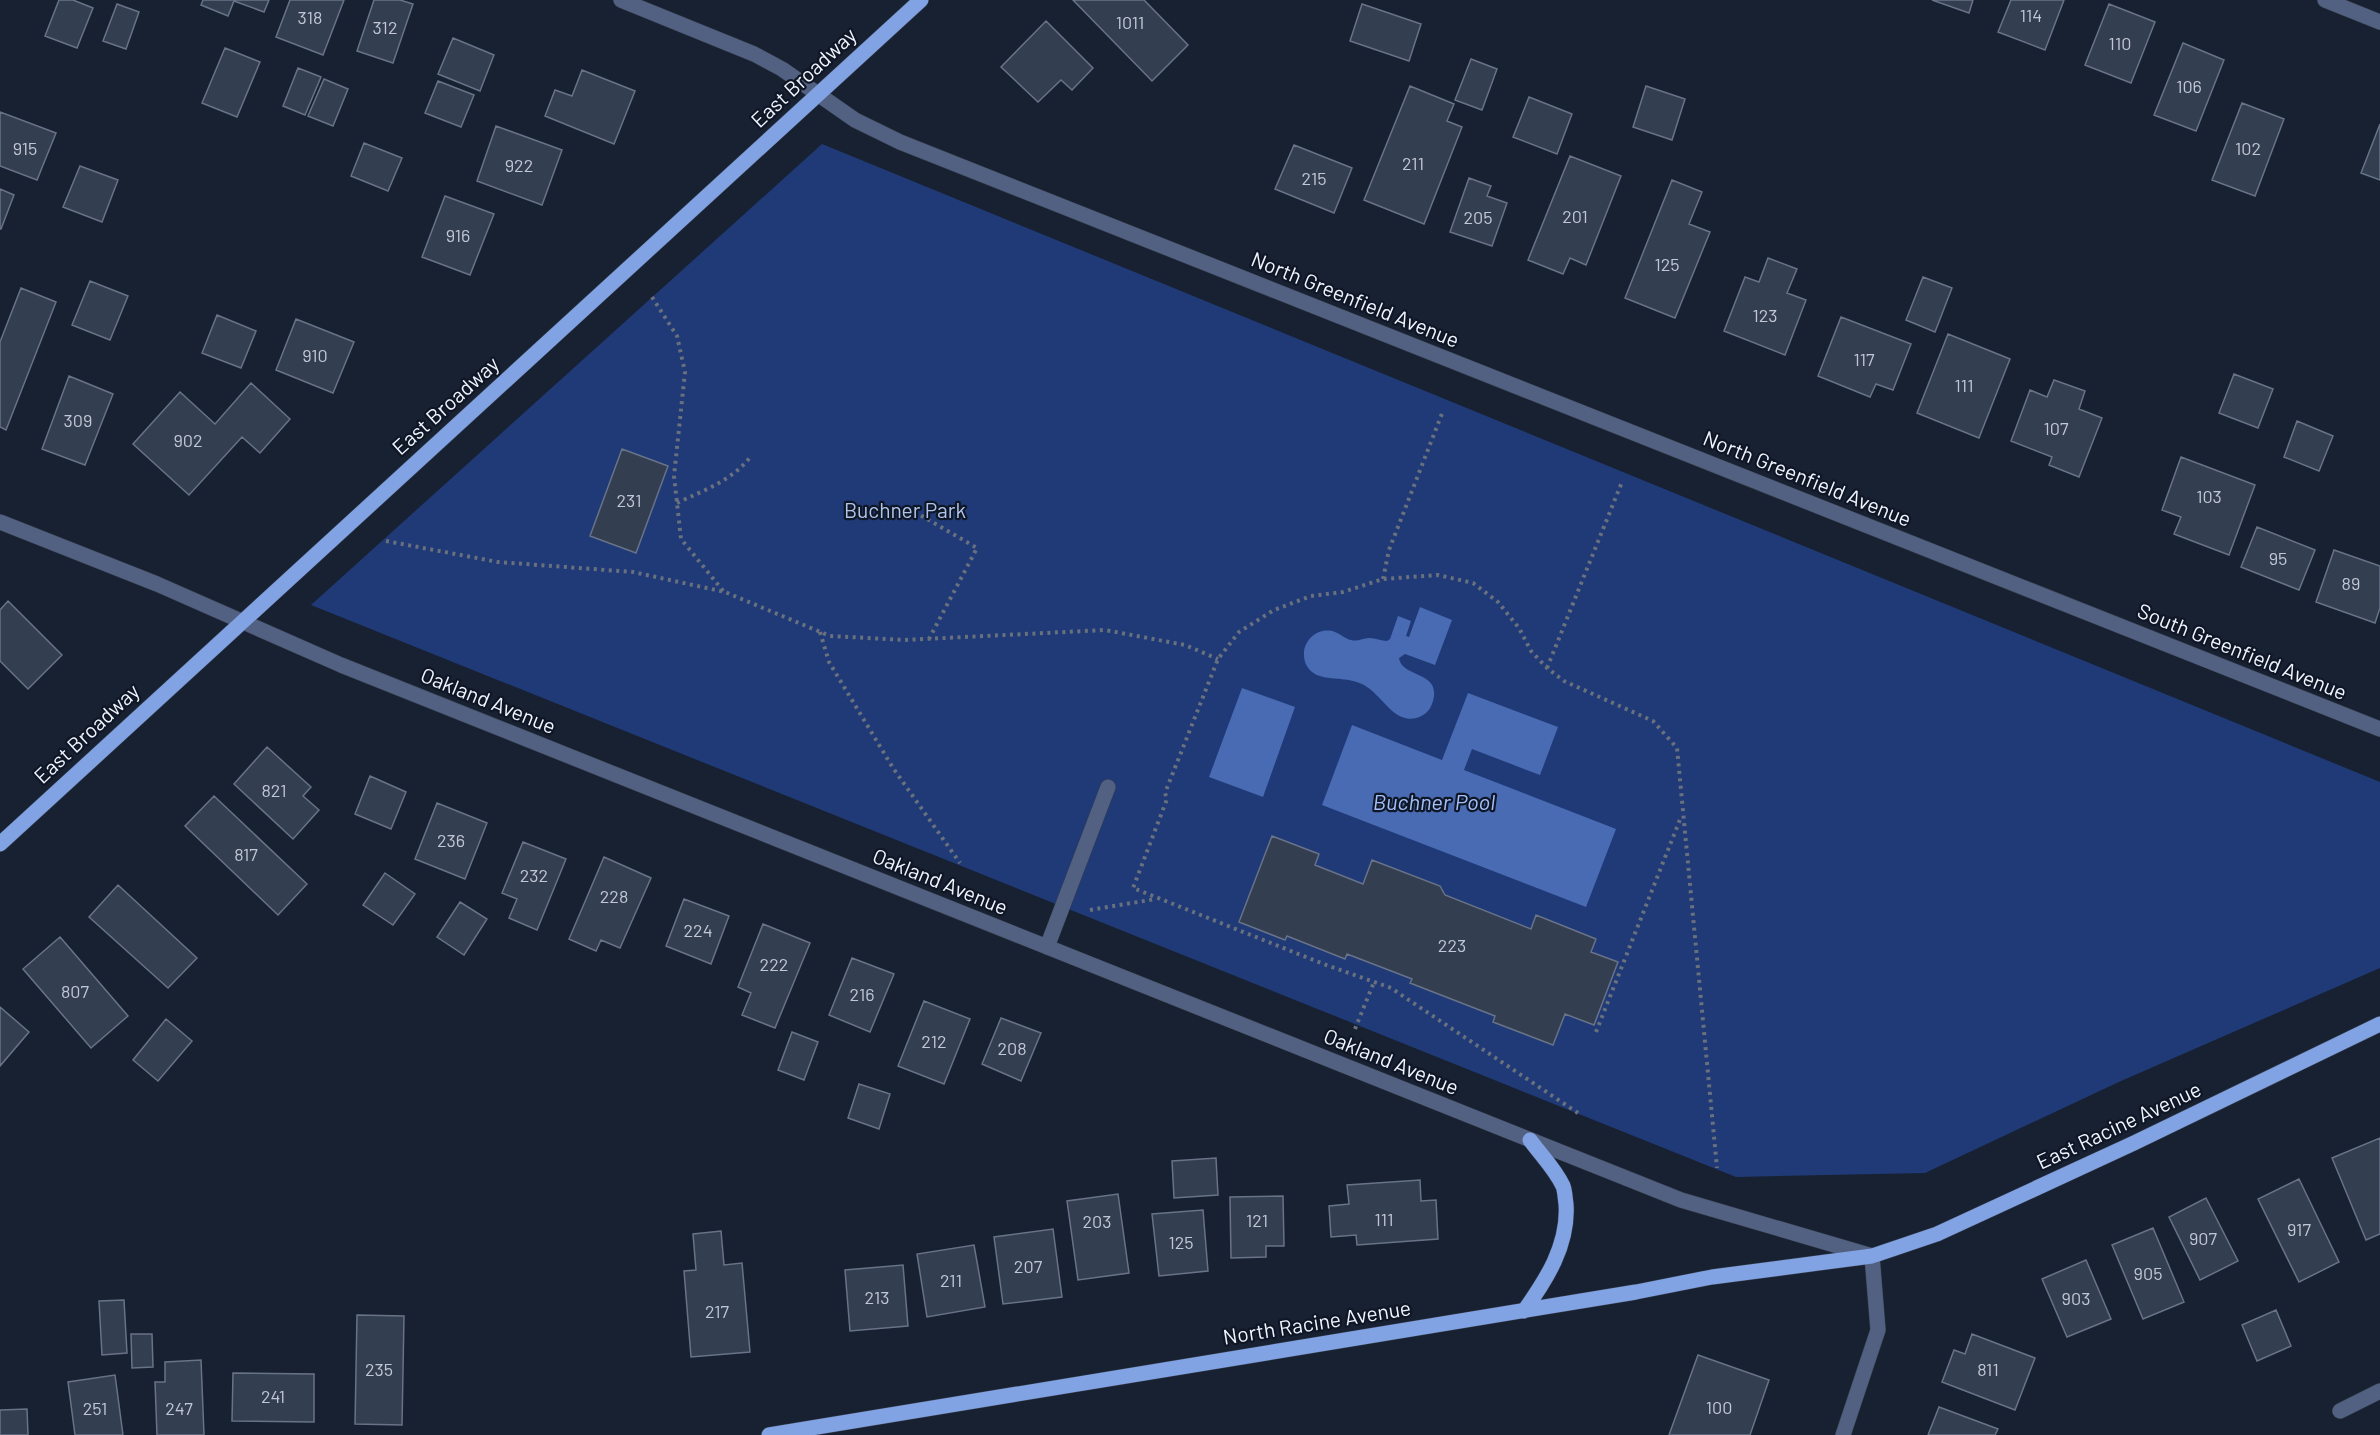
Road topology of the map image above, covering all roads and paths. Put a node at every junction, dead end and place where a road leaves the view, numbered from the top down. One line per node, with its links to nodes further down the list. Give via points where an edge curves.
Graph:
1 (621, 0): 5 (street, North Greenfield Avenue, via 754,54)
2 (921, 0): 5 (main road, East Broadway)
3 (2325, 0): 4 (street)
4 (2380, 22)
5 (819, 94): 16 (street, North Greenfield Avenue, via 855,120 900,142); 17 (main road, East Broadway)
6 (652, 297): 10 (path, via 677,336 685,372 674,476)
7 (1443, 411): 14 (path, via 1389,550)
8 (751, 456): 10 (path, via 722,482)
9 (1622, 482): 21 (path)
10 (676, 503): 15 (path, via 681,539)
11 (908, 508): 19 (path, via 977,548)
12 (0, 522): 17 (street, Oakland Avenue)
13 (386, 541): 15 (path, via 498,562 633,572)
14 (1383, 579): 20 (path, via 1343,592 1311,596 1274,610 1239,632); 21 (path, via 1438,575 1473,583 1498,602)
15 (724, 592): 18 (path)
16 (2088, 614): 22 (street, South Greenfield Avenue)
17 (241, 621): 25 (main road, East Broadway); 29 (street, Oakland Avenue, via 341,665)
18 (820, 631): 19 (path, via 830,636); 26 (path, via 829,662 892,768)
19 (929, 639): 20 (path, via 1105,630 1185,645)
20 (1218, 659): 27 (path, via 1165,793 1167,799 1133,888)
21 (1547, 668): 24 (path, via 1564,681 1653,721 1677,748)
22 (2380, 729)
23 (1108, 787): 29 (street)
24 (1682, 816): 33 (path); 36 (path)
25 (0, 844)
26 (960, 863)
27 (1157, 899): 28 (path); 30 (path)
28 (1083, 912)
29 (1047, 947): 35 (street, Oakland Avenue)
30 (1374, 982): 32 (path); 34 (path, via 1391,988)
31 (2380, 1024): 37 (main road, East Racine Avenue, via 1936,1234)
32 (1355, 1029)
33 (1596, 1032)
34 (1578, 1113)
35 (1530, 1140): 37 (street, Oakland Avenue, via 1681,1200); 38 (main road, via 1564,1188 1566,1209 1555,1262)
36 (1717, 1168)
37 (1872, 1256): 38 (main road, North Racine Avenue, via 1712,1277); 42 (street, via 1878,1330)
38 (1524, 1311): 41 (main road, North Racine Avenue)
39 (2380, 1391): 40 (street)
40 (2340, 1411)
41 (769, 1435)
42 (1843, 1435)

